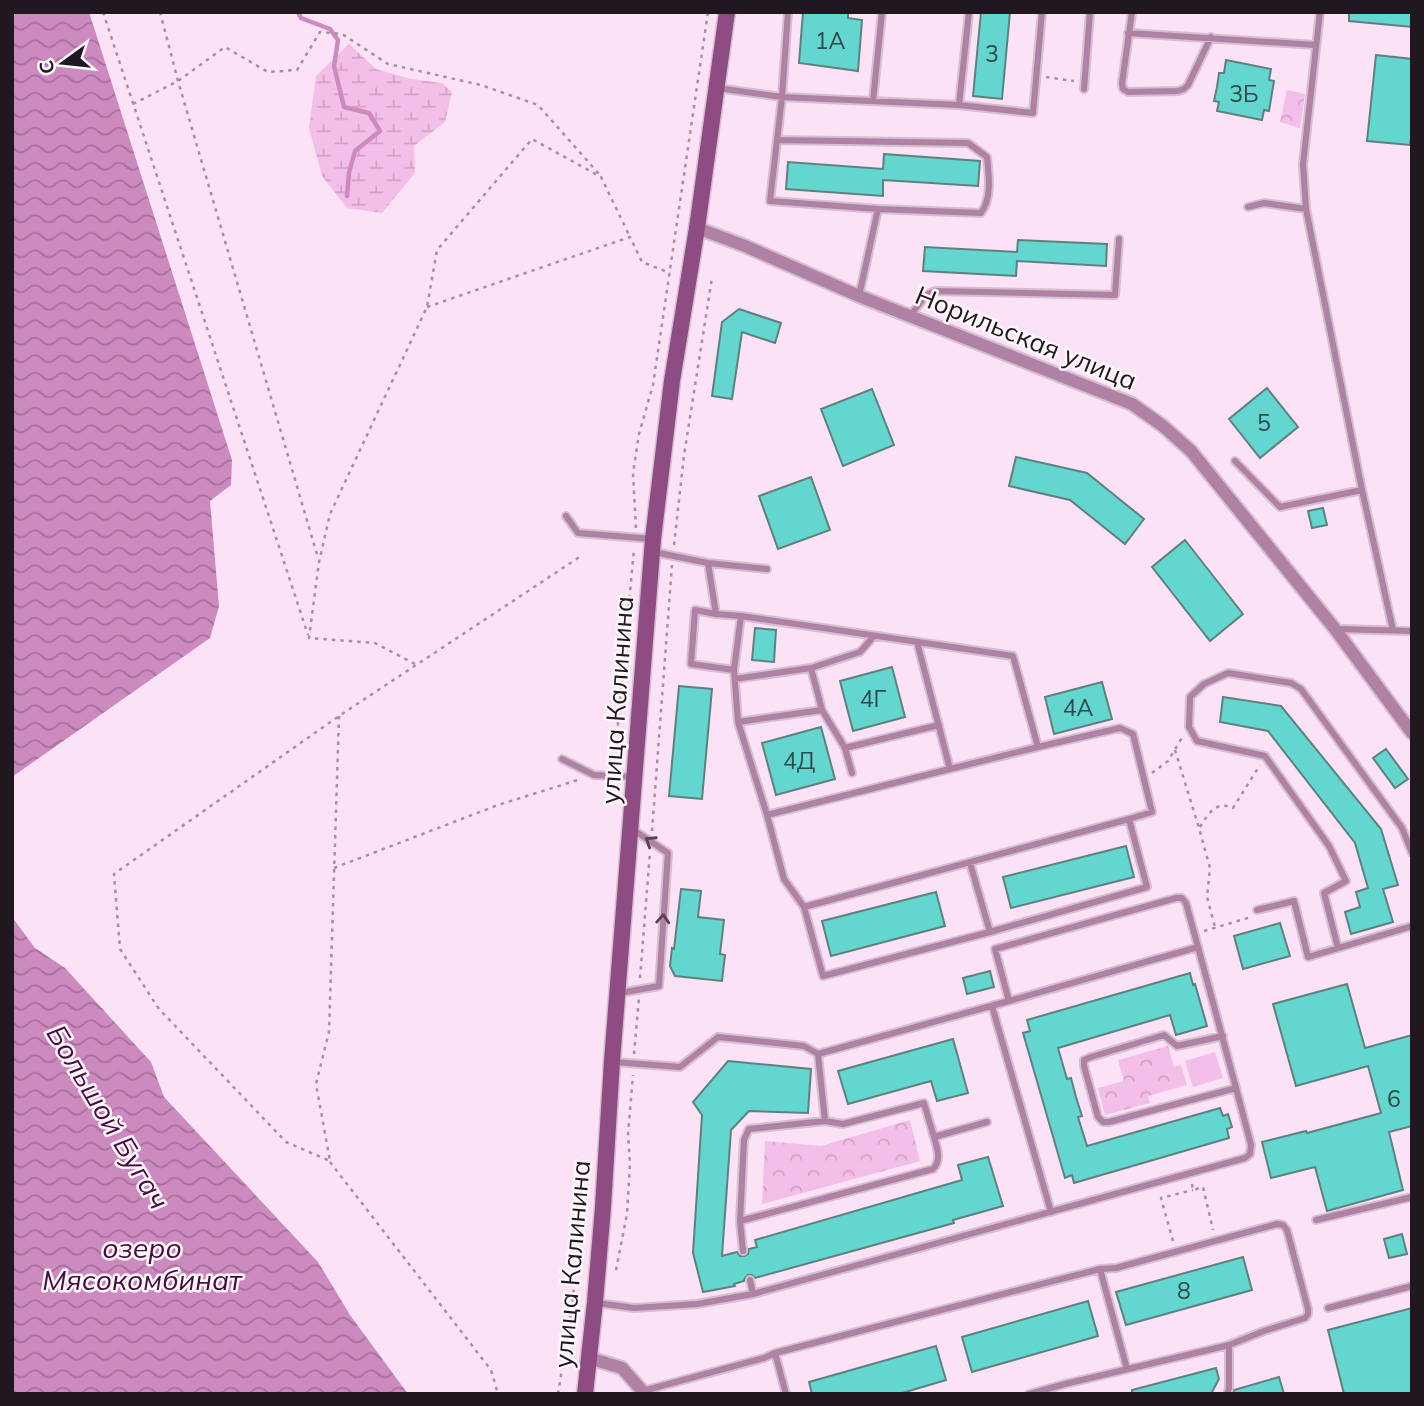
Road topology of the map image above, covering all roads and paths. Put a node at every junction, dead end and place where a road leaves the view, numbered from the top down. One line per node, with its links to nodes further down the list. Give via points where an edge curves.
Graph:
1 (103, 12): 21 (path)
2 (160, 12): 16 (path)
3 (708, 12): 31 (path)
4 (727, 12): 18 (main road, улица Калинина)
5 (788, 12): 19 (lane)
6 (882, 12): 20 (lane)
7 (969, 12): 22 (lane)
8 (1042, 12): 15 (lane)
9 (1090, 12): 17 (lane)
10 (1132, 12): 12 (lane)
11 (1320, 12): 14 (lane)
12 (1128, 33): 13 (lane); 13 (lane, via 1122,83 1128,92 1184,89)
13 (1211, 37): 14 (lane)
14 (1316, 45): 27 (lane, via 1303,164)
15 (1036, 75): 17 (path); 22 (lane, via 1032,113)
16 (178, 81): 21 (path); 24 (path, via 225,47 268,72 296,70 320,32 342,34 387,64 481,85 538,105); 43 (path)
17 (1084, 86)
18 (715, 88): 19 (lane); 28 (main road, улица Калинина)
19 (782, 97): 20 (lane); 23 (lane)
20 (873, 102): 22 (lane)
21 (133, 104): 52 (path)
22 (960, 106)
23 (777, 140): 26 (lane, via 770,201); 26 (lane, via 968,143 987,158 987,205 981,214)
24 (601, 177): 29 (path); 34 (path, via 532,139 437,250)
25 (1248, 207): 27 (lane, via 1264,203)
26 (877, 209): 33 (lane)
27 (1306, 209): 37 (lane)
28 (697, 228): 33 (street, Норильская улица); 40 (main road, улица Калинина)
29 (630, 237): 31 (path, via 642,262); 34 (path)
30 (1119, 239): 35 (lane, via 1115,295 935,291 926,295)
31 (670, 273): 39 (path, via 653,385 633,473)
32 (712, 278): 42 (path)
33 (859, 296): 35 (street, Норильская улица)
34 (427, 307): 43 (path, via 330,514)
35 (910, 316): 48 (street, Норильская улица, via 1132,404 1163,426 1191,451)
36 (1235, 461): 37 (lane, via 1280,507)
37 (1362, 490): 49 (lane)
38 (566, 516): 39 (lane, via 578,533)
39 (635, 537): 40 (lane); 64 (path)
40 (653, 545): 42 (lane); 73 (main road, улица Калинина)
41 (581, 556): 59 (path)
42 (672, 556): 44 (lane); 79 (path)
43 (319, 562): 52 (path)
44 (708, 563): 45 (lane); 46 (lane)
45 (767, 569)
46 (716, 614): 47 (lane); 56 (lane, via 695,610 691,664)
47 (741, 616): 51 (lane); 56 (lane)
48 (1335, 629): 49 (lane); 63 (street, Норильская улица)
49 (1393, 629): 50 (lane)
50 (1412, 631)
51 (874, 636): 53 (lane); 55 (lane, via 860,652)
52 (309, 638): 54 (path, via 375,643)
53 (917, 642): 61 (lane); 65 (lane, via 1013,656)
54 (415, 664)
55 (811, 668): 57 (lane); 58 (lane)
56 (734, 670): 57 (lane)
57 (735, 679): 60 (lane)
58 (822, 710): 60 (lane); 66 (lane)
59 (339, 716): 82 (path); 103 (path, via 114,874 120,949 159,1009 286,1142)
60 (738, 722): 75 (lane)
61 (939, 725): 66 (lane); 70 (lane)
62 (1189, 727): 67 (path); 68 (lane, via 1197,741); 80 (lane, via 1190,697 1204,684 1228,673 1290,683 1301,689 1402,828)
63 (1412, 733)
64 (617, 734)
65 (1038, 747): 70 (lane); 74 (lane, via 1120,728 1133,734)
66 (845, 748): 71 (lane)
67 (1175, 750): 74 (path); 77 (path)
68 (1265, 756): 77 (path, via 1233,808 1218,806); 90 (lane, via 1329,846 1346,881 1324,893)
69 (562, 760): 72 (lane)
70 (950, 769): 75 (lane)
71 (852, 773)
72 (594, 775): 73 (lane); 82 (path, via 498,805)
73 (635, 777): 78 (main road, улица Калинина)
74 (1144, 779): 76 (lane, via 1152,812)
75 (767, 815): 83 (lane, via 784,879)
76 (1129, 819): 81 (lane); 87 (lane, via 1147,887)
77 (1199, 828): 86 (path, via 1210,868 1207,897)
78 (632, 829): 79 (lane, one-way to 78); 92 (main road, улица Калинина)
79 (651, 842): 91 (path); 91 (lane, one-way to 79, via 659,986 668,853)
80 (1412, 853)
81 (970, 863): 83 (lane); 87 (lane)
82 (334, 868): 103 (path, via 329,1032 316,1084)
83 (804, 907): 87 (lane, via 823,976)
84 (1257, 910): 86 (path, via 1252,912 1254,916); 90 (lane, via 1294,901 1308,957)
85 (1412, 926): 90 (lane)
86 (1215, 927): 88 (path)
87 (989, 932)
88 (1194, 934): 89 (lane); 93 (lane, via 1186,903 1176,898 995,949)
89 (1198, 947): 93 (lane); 95 (lane)
90 (1338, 948)
91 (639, 989): 92 (lane); 98 (path)
92 (618, 993): 97 (main road, улица Калинина)
93 (1009, 1001): 94 (lane)
94 (992, 1006): 96 (lane); 107 (lane)
95 (1223, 1036): 99 (lane); 99 (lane, via 1177,1046 1159,1036 1091,1057 1084,1060 1084,1066 1103,1122)
96 (818, 1054): 98 (lane, via 804,1046 719,1037 680,1067); 100 (lane)
97 (612, 1061): 98 (lane); 119 (main road, улица Калинина)
98 (634, 1063): 115 (path, via 626,1214)
99 (1236, 1088): 104 (lane, via 1250,1154)
100 (825, 1121): 102 (lane, via 844,1124 924,1102); 109 (lane, via 749,1129 744,1140)
101 (987, 1122): 102 (lane)
102 (934, 1137): 109 (lane, via 938,1159 933,1169)
103 (330, 1161): 126 (path, via 491,1370)
104 (1189, 1173): 105 (path); 107 (lane)
105 (1193, 1190): 110 (path, via 1203,1187); 112 (path, via 1161,1198)
106 (1412, 1197): 108 (lane)
107 (1051, 1212): 118 (lane)
108 (1316, 1220)
109 (740, 1222): 111 (lane)
110 (1215, 1240): 112 (lane); 121 (lane, via 1283,1225 1308,1309 1305,1318)
111 (743, 1251)
112 (1176, 1251): 114 (lane)
113 (576, 1266): 127 (path)
114 (1100, 1269): 122 (lane); 124 (lane)
115 (616, 1270)
116 (750, 1280): 118 (lane)
117 (1412, 1286): 120 (lane)
118 (753, 1294): 119 (lane, via 698,1304 634,1308)
119 (596, 1303): 123 (main road, улица Калинина)
120 (1328, 1308)
121 (1229, 1345): 124 (lane); 131 (lane)
122 (775, 1353): 125 (lane); 129 (lane)
123 (589, 1358): 125 (street, via 622,1368); 128 (main road, улица Калинина)
124 (1127, 1369): 130 (lane)
125 (644, 1392)
126 (498, 1394)
127 (558, 1394)
128 (585, 1394)
129 (786, 1394)
130 (1030, 1394)
131 (1227, 1394)

